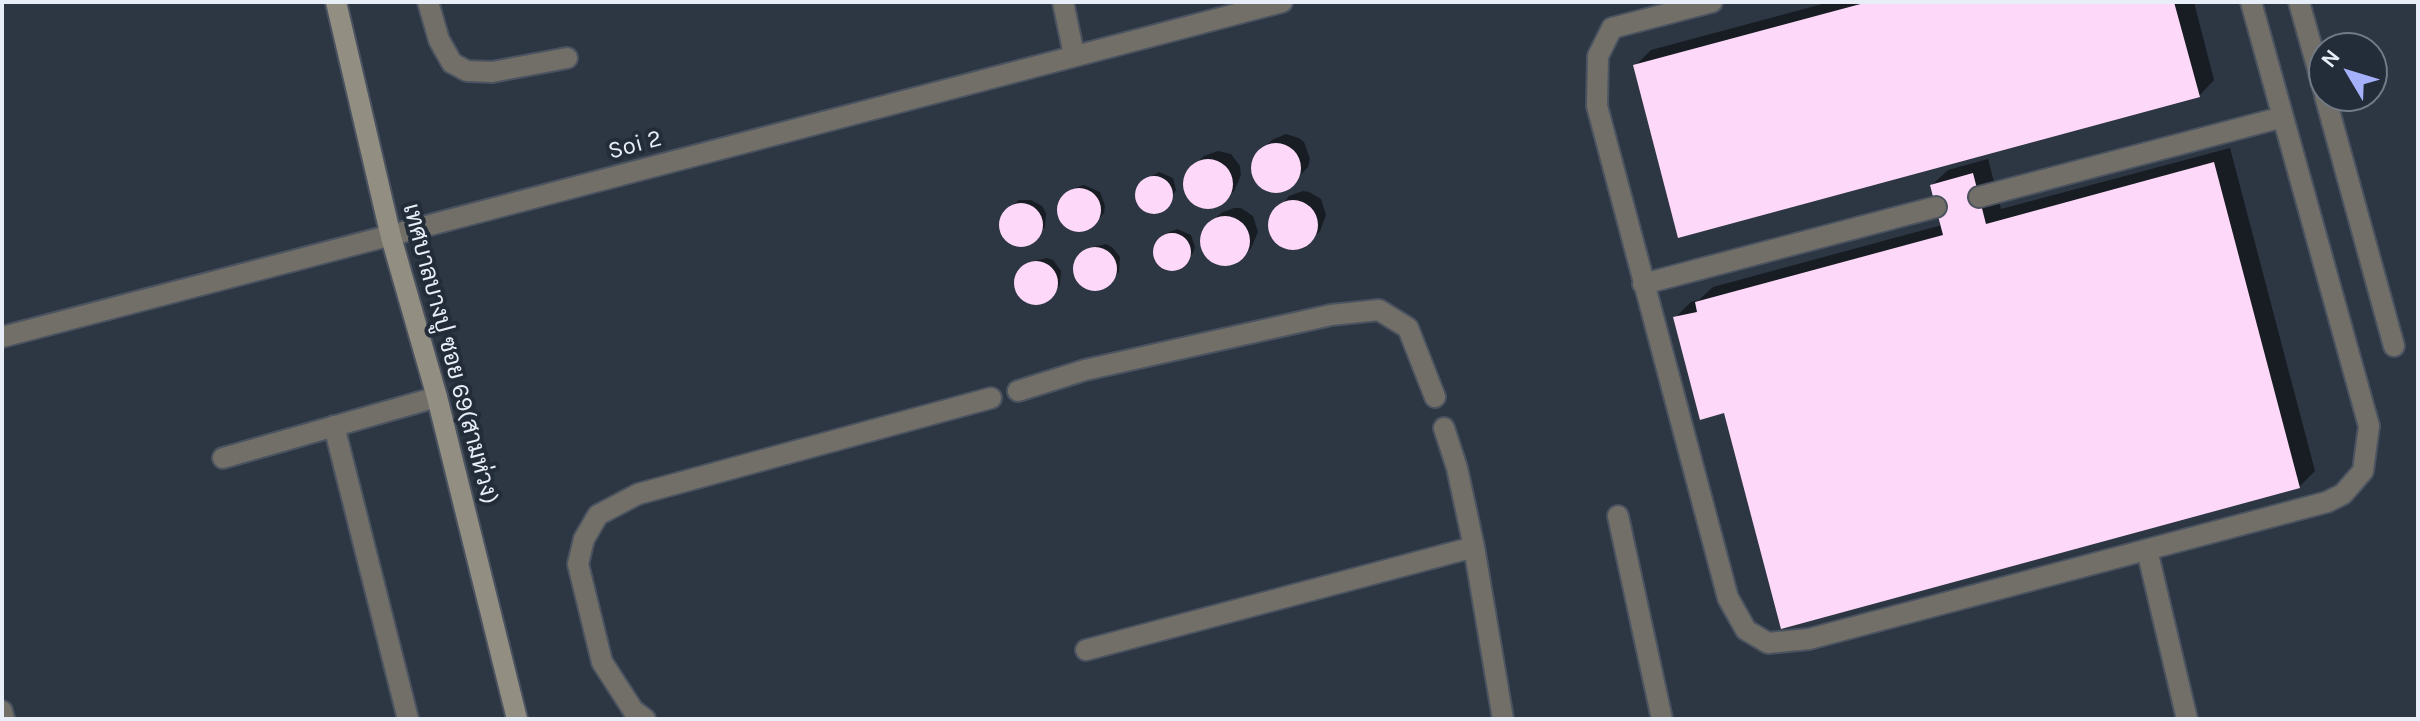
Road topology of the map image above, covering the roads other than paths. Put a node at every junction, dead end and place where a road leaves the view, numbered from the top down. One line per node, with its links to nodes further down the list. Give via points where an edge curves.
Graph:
1 (336, 2): 15 (street, เทศบาลบางปู ซอย 69(สามห่วง))
2 (428, 2): 10 (street, via 452,63 467,71 492,72)
3 (1063, 2): 9 (street)
4 (1282, 2): 9 (street, Soi 2)
5 (1712, 2): 16 (street, via 1612,28 1598,56 1597,106)
6 (2251, 2): 12 (street)
7 (2299, 2): 8 (street)
8 (2308, 34)
9 (1074, 55): 15 (street, Soi 2)
10 (567, 58)
11 (2330, 112): 18 (street)
12 (2283, 117): 13 (street); 28 (street, via 2369,426 2363,471 2343,494 2327,502)
13 (1979, 197)
14 (1936, 207): 16 (street)
15 (391, 237): 17 (street, Soi 2); 20 (street, เทศบาลบางปู ซอย 69(สามห่วง))
16 (1643, 284): 28 (street, via 1728,598 1746,630 1768,643 1809,639)
17 (2, 337)
18 (2394, 346)
19 (1018, 391): 21 (street, via 1085,370 1331,315 1379,310 1408,328)
20 (437, 397): 23 (street); 33 (street, เทศบาลบางปู ซอย 69(สามห่วง))
21 (1435, 397)
22 (991, 398): 34 (street, via 638,494 598,515 578,564 602,662 633,710)
23 (334, 426): 25 (street); 32 (street)
24 (1444, 428): 27 (street)
25 (223, 458)
26 (1618, 516): 36 (street)
27 (1474, 547): 29 (street); 35 (street)
28 (2147, 550): 37 (street)
29 (1086, 650)
30 (2, 711): 31 (street)
31 (4, 719)
32 (408, 719)
33 (517, 719)
34 (645, 719)
35 (1503, 719)
36 (1662, 719)
37 (2187, 719)

